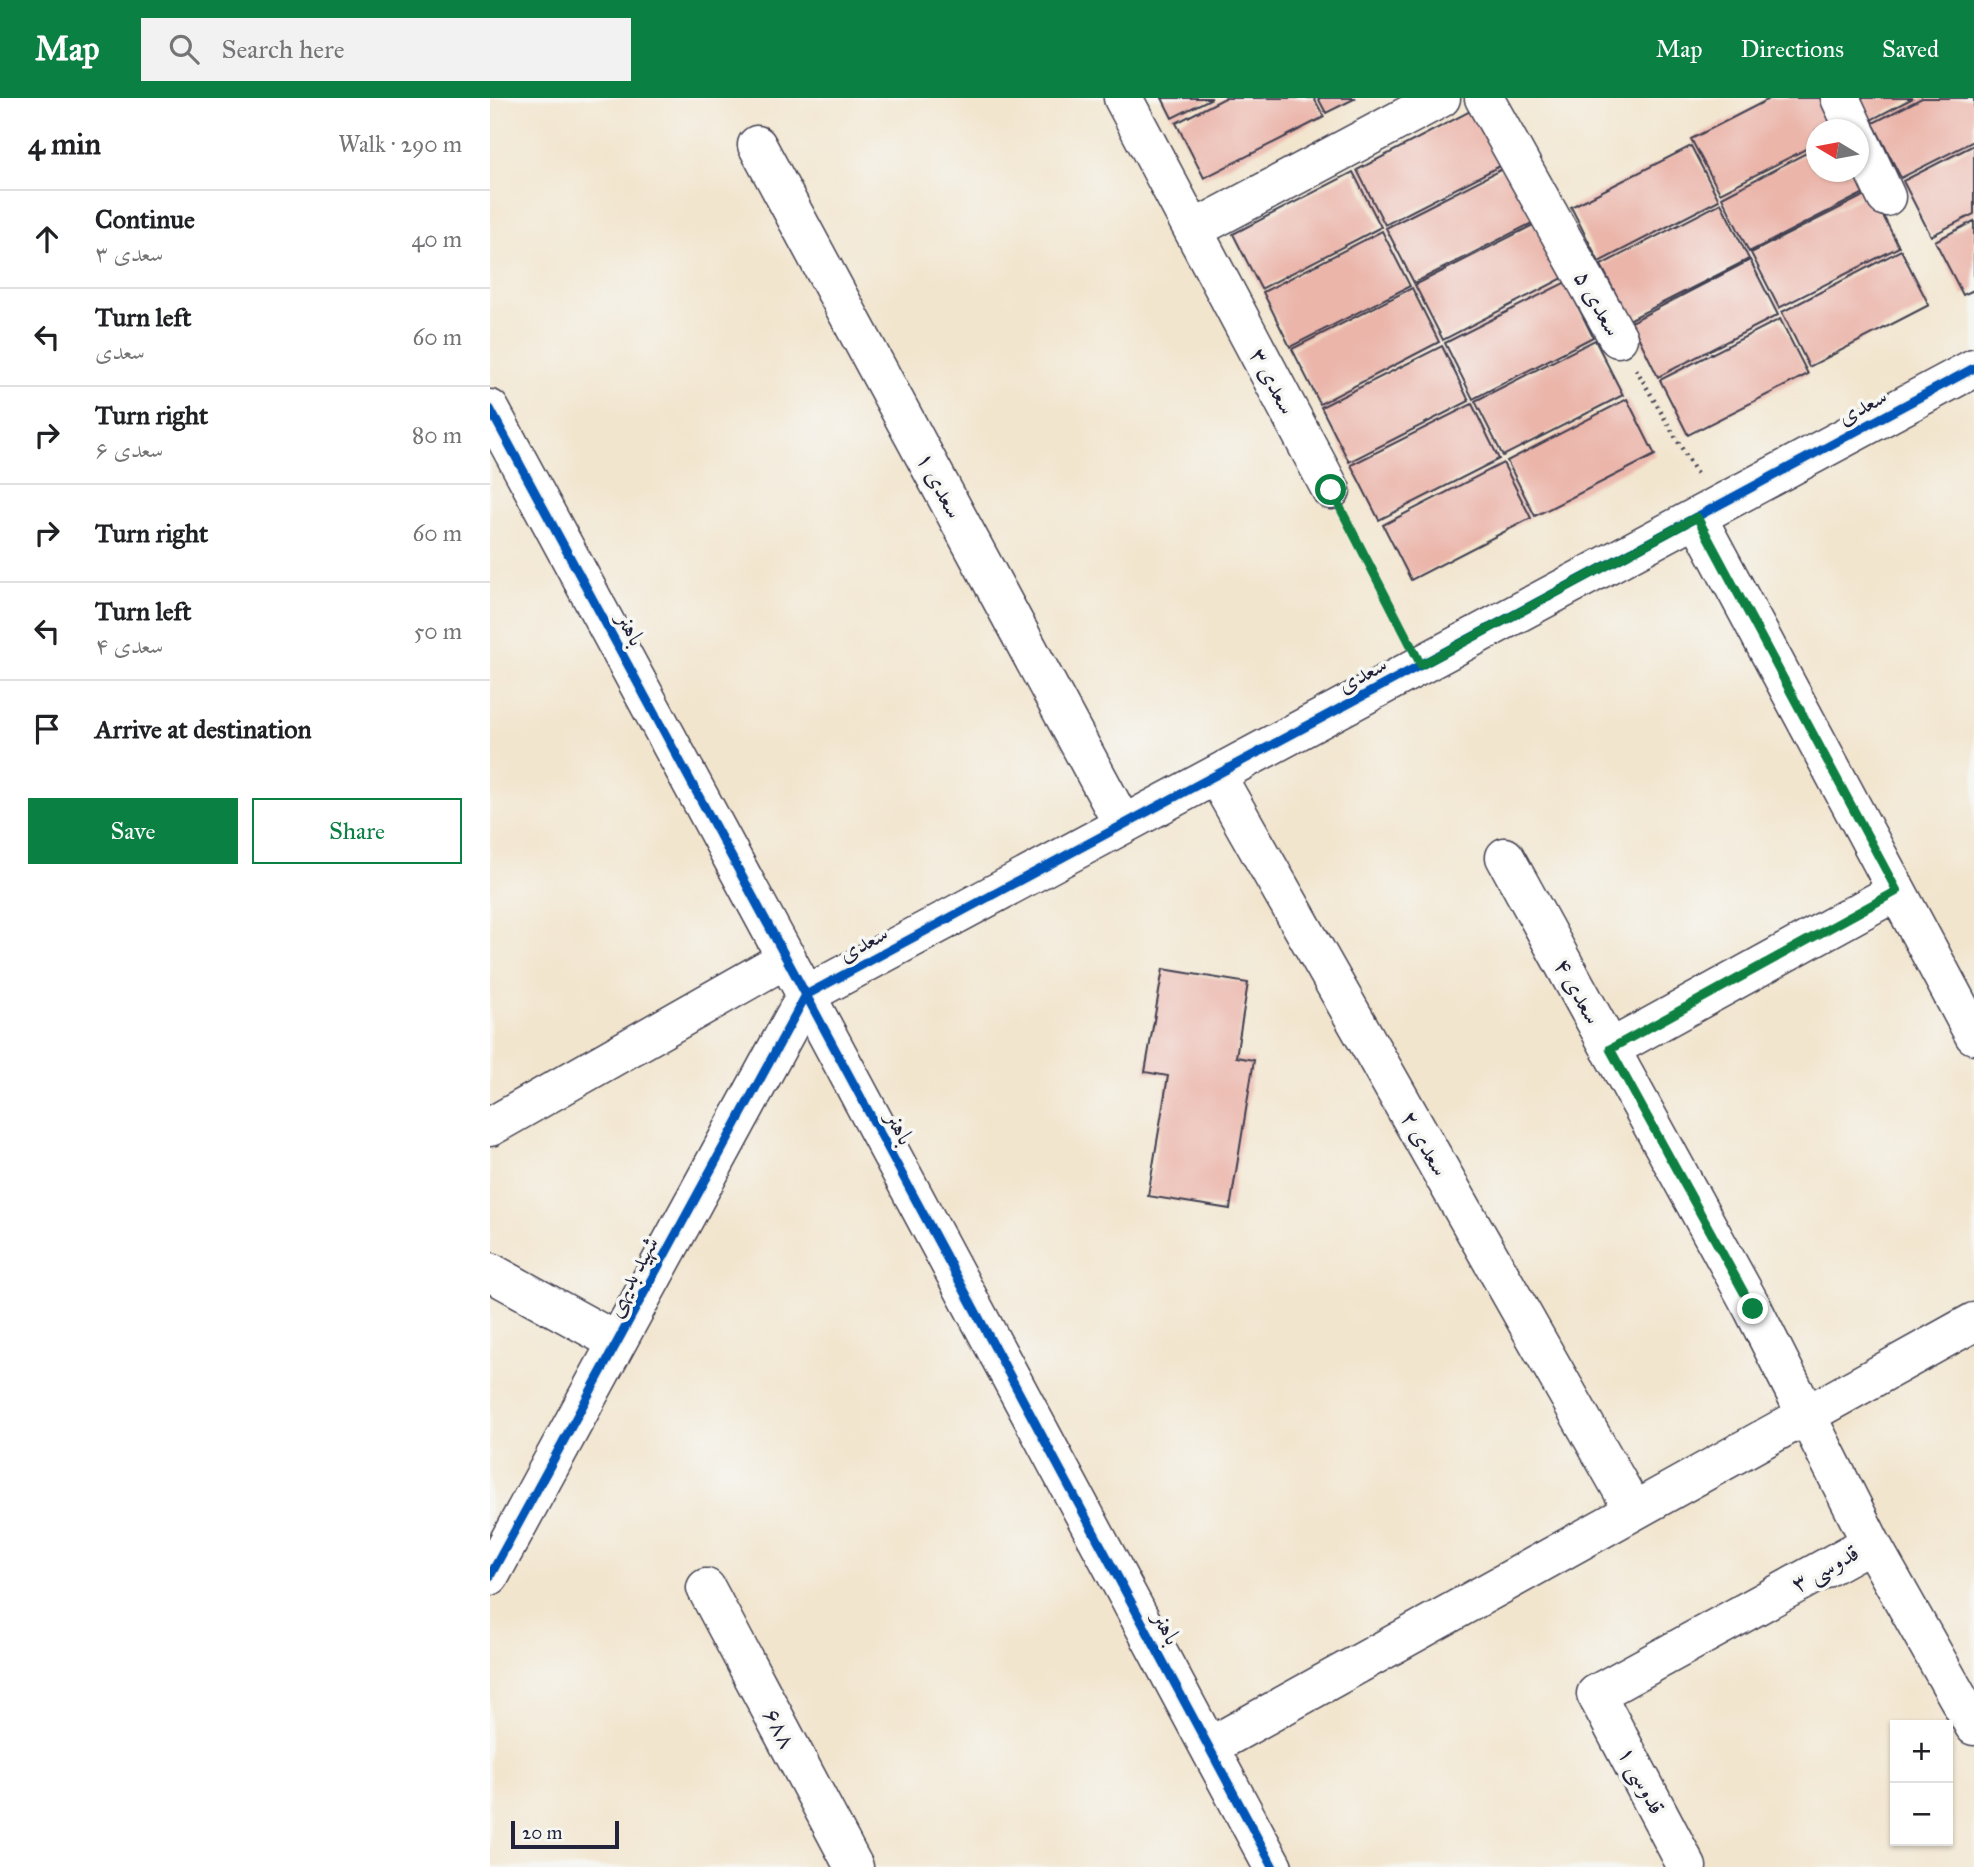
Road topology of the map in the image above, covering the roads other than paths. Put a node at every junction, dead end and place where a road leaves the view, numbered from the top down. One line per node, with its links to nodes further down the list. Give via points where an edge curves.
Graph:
1 (1124, 98): 9 (street, سعدی ۳)
2 (1441, 98): 9 (street)
3 (1484, 98): 10 (street, سعدی ۵)
4 (1840, 98): 5 (street)
5 (1850, 119)
6 (757, 145): 16 (street, سعدی ۱)
7 (1869, 161): 8 (street)
8 (1886, 197)
9 (1193, 230): 13 (street, سعدی ۳)
10 (1618, 338)
11 (1974, 368): 14 (street, سعدی)
12 (490, 409): 19 (street, باهنر)
13 (1331, 490)
14 (1706, 512): 15 (street, سعدی); 18 (street)
15 (1216, 775): 16 (street, سعدی); 28 (street, سعدی ۲)
16 (1123, 825): 20 (street, سعدی)
17 (1505, 857): 22 (street, سعدی ۴)
18 (1897, 891): 21 (street); 22 (street)
19 (787, 958): 20 (street, باهنر); 23 (street)
20 (806, 995): 26 (street, شهید بدیهی); 34 (street, باهنر)
21 (1974, 1035)
22 (1610, 1049): 27 (street, سعدی ۴)
23 (490, 1127)
24 (490, 1272): 26 (street)
25 (1974, 1322): 27 (street)
26 (617, 1342): 30 (street, شهید بدیهی)
27 (1806, 1415): 28 (street); 29 (street, سعدی ۴)
28 (1634, 1511): 34 (street)
29 (1871, 1544): 32 (street, قدوسی ۳); 33 (street, قدوسی ۳)
30 (490, 1576)
31 (706, 1588): 35 (street, ۶۸۸)
32 (1596, 1694): 37 (street, قدوسی ۱)
33 (1974, 1726)
34 (1209, 1747): 36 (street, باهنر)
35 (854, 1867)
36 (1273, 1867)
37 (1687, 1867)

